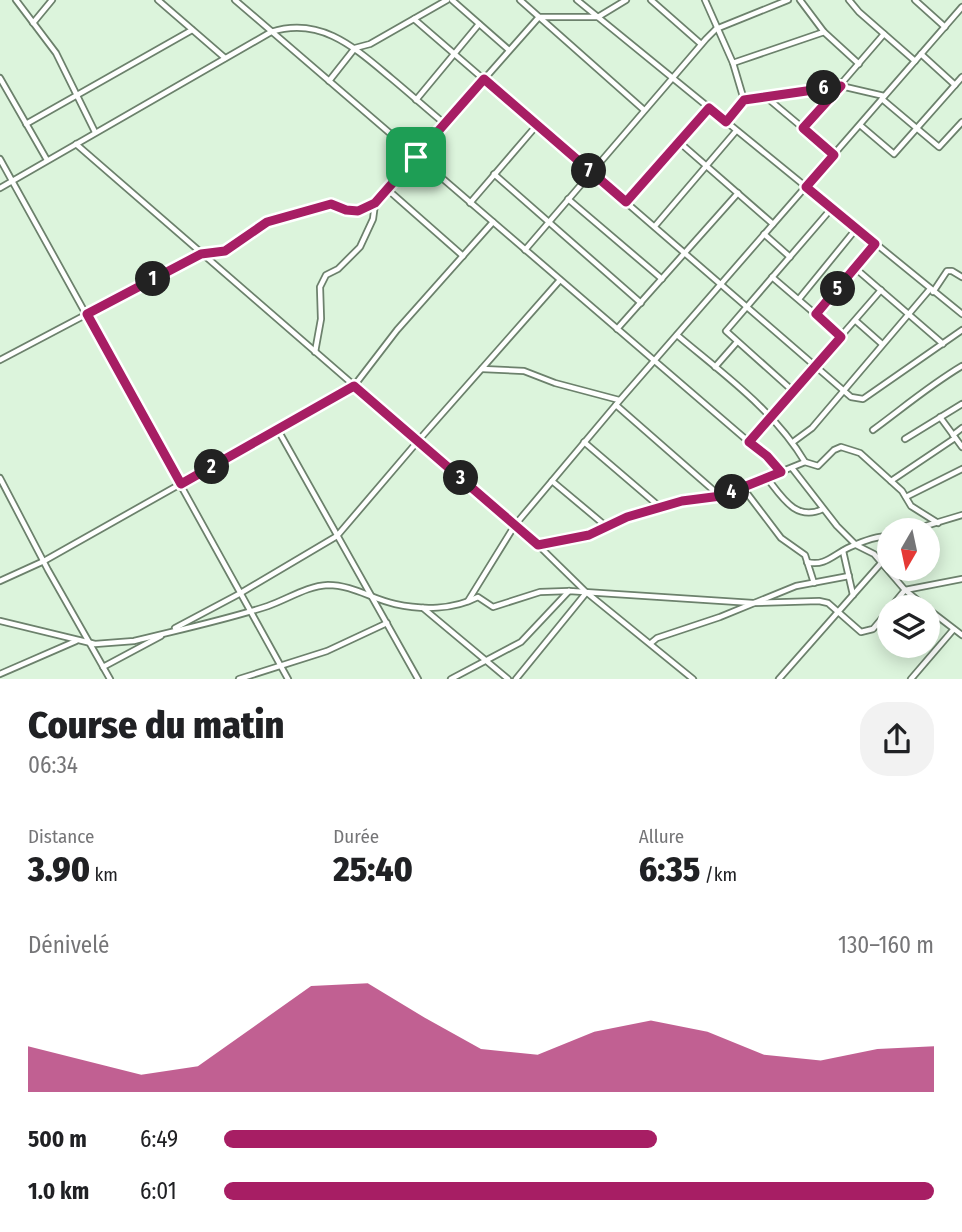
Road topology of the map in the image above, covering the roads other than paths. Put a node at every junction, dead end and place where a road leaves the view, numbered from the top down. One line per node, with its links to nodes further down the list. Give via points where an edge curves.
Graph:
1 (16, 0): 19 (street)
2 (52, 0): 19 (street)
3 (158, 0): 23 (street)
4 (234, 0): 24 (street)
5 (449, 0): 18 (street); 20 (street)
6 (520, 0): 16 (street)
7 (577, 0): 17 (street)
8 (626, 0): 17 (street)
9 (651, 0): 27 (street)
10 (705, 0): 22 (street)
11 (788, 0): 22 (street)
12 (800, 0): 25 (street)
13 (849, 0): 26 (street)
14 (915, 0): 21 (street)
15 (962, 7): 21 (street)
16 (539, 17): 17 (street); 29 (street); 49 (street)
17 (598, 17): 38 (street)
18 (414, 19): 28 (street); 30 (street)
19 (33, 23): 43 (street, via 56,53)
20 (479, 24): 29 (street); 30 (street)
21 (945, 27): 31 (street)
22 (716, 29): 27 (street); 34 (street)
23 (192, 30): 32 (street); 43 (street)
24 (271, 32): 28 (street, via 290,26 314,30); 32 (street); 40 (street)
25 (824, 32): 34 (street); 35 (street)
26 (884, 34): 33 (street); 35 (street)
27 (701, 44): 38 (street)
28 (355, 48): 40 (street); 46 (street)
29 (509, 50): 39 (street)
30 (455, 54): 39 (street); 46 (street)
31 (921, 54): 33 (street); 41 (street)
32 (225, 58): 59 (street)
33 (915, 61): 45 (street)
34 (733, 63): 47 (street)
35 (859, 64): 42 (street)
36 (962, 77): 41 (street)
37 (0, 78): 52 (street)
38 (672, 78): 48 (street); 49 (street)
39 (484, 79): 53 (street); 54 (street)
40 (328, 82): 63 (street)
41 (955, 85): 57 (street)
42 (841, 86): 44 (street); 45 (street); 56 (street)
43 (77, 96): 52 (street); 59 (street)
44 (766, 97): 47 (street); 56 (street)
45 (883, 97): 55 (street); 57 (street)
46 (416, 100): 53 (street)
47 (744, 100): 50 (street)
48 (709, 108): 50 (street); 60 (street)
49 (644, 110): 67 (street)
50 (726, 122): 58 (street)
51 (962, 122): 57 (street, via 939,147)
52 (26, 124): 65 (street)
53 (445, 124): 63 (street)
54 (537, 125): 67 (street); 68 (street)
55 (860, 125): 57 (street, via 894,154); 62 (street)
56 (803, 128): 62 (street)
57 (917, 128)
58 (736, 131): 66 (street); 70 (street)
59 (95, 132): 61 (street)
60 (679, 142): 66 (street); 75 (street)
61 (76, 144): 65 (street); 88 (street)
62 (834, 155): 70 (street)
63 (416, 157): 72 (street); 77 (street)
64 (0, 159): 69 (street)
65 (47, 160): 69 (street)
66 (707, 166): 73 (street); 82 (street)
67 (591, 172): 74 (street); 75 (street)
68 (494, 174): 77 (street); 80 (street)
69 (13, 181): 71 (street); 102 (street)
70 (806, 187): 78 (street); 81 (street)
71 (0, 188)
72 (387, 190): 76 (street); 89 (street)
73 (738, 193): 81 (street); 87 (street)
74 (568, 199): 80 (street); 94 (street)
75 (626, 202): 82 (street)
76 (375, 203): 88 (street, via 358,211 331,204 267,222 225,251); 114 (street, via 360,247 326,275 320,287)
77 (470, 203): 79 (street)
78 (831, 209): 83 (street); 90 (street)
79 (493, 222): 86 (street); 89 (street)
80 (549, 222): 86 (street); 100 (street)
81 (773, 224): 84 (street)
82 (655, 226): 87 (street)
83 (856, 229): 85 (street); 99 (street)
84 (764, 233): 90 (street); 96 (street)
85 (875, 244): 91 (street); 98 (street)
86 (525, 250): 95 (street)
87 (685, 252): 94 (street); 96 (street)
88 (201, 254): 102 (street); 114 (street)
89 (463, 256): 121 (street)
90 (790, 257): 93 (street)
91 (855, 268): 97 (street); 103 (street)
92 (960, 274): 98 (street, via 947,271)
93 (772, 277): 99 (street); 101 (street)
94 (662, 279): 100 (street)
95 (560, 280): 107 (street); 120 (street)
96 (721, 284): 101 (street); 109 (street)
97 (881, 290): 104 (street); 106 (street)
98 (931, 290): 104 (street); 105 (street)
99 (799, 299): 103 (street)
100 (640, 303): 107 (street)
101 (746, 307): 111 (street, via 726,331); 117 (street)
102 (87, 314): 115 (street); 146 (street)
103 (816, 314): 110 (street)
104 (908, 314): 112 (street); 113 (street)
105 (962, 314)
106 (856, 321): 110 (street); 112 (street)
107 (617, 329): 116 (street)
108 (962, 330): 113 (street)
109 (677, 335): 116 (street); 119 (street)
110 (841, 337): 117 (street)
111 (737, 342): 119 (street); 123 (street)
112 (882, 344): 122 (street)
113 (943, 344): 122 (street, via 863,399)
114 (315, 352): 121 (street)
115 (0, 360)
116 (654, 361): 124 (street); 135 (street)
117 (815, 366): 122 (street); 123 (street)
118 (962, 366): 130 (street)
119 (715, 367): 126 (street)
120 (481, 369): 124 (street, via 524,371); 133 (street)
121 (354, 386): 129 (street); 133 (street)
122 (843, 390): 136 (street, via 812,428)
123 (793, 391): 126 (street)
124 (618, 402): 134 (street); 148 (street)
125 (962, 404): 127 (street)
126 (771, 415): 135 (street); 136 (street)
127 (940, 417): 131 (street); 132 (street)
128 (962, 428): 131 (street)
129 (278, 429): 146 (street); 157 (street)
130 (873, 430)
131 (954, 436): 137 (street); 145 (street)
132 (905, 439)
133 (418, 441): 155 (street); 157 (street)
134 (584, 442): 144 (street); 150 (street)
135 (749, 442): 141 (street)
136 (793, 442): 138 (street)
137 (962, 447)
138 (805, 462): 139 (street); 145 (street, via 818,466 841,447 860,453)
139 (792, 468): 141 (street); 151 (street)
140 (962, 469): 149 (street)
141 (781, 472): 143 (street)
142 (0, 478): 163 (street)
143 (767, 478): 147 (street); 151 (street, via 796,510 809,514)
144 (552, 481): 155 (street); 156 (street)
145 (891, 481): 149 (street)
146 (181, 484): 163 (street); 174 (street)
147 (743, 488): 148 (street); 164 (street, via 781,538 802,552)
148 (721, 496): 150 (street)
149 (906, 498): 153 (street)
150 (661, 508): 156 (street)
151 (823, 509): 160 (street)
152 (962, 514): 154 (street)
153 (930, 518)
154 (940, 522)
155 (515, 525): 159 (street); 180 (street)
156 (607, 527): 159 (street)
157 (337, 536): 174 (street); 175 (street)
158 (877, 539): 160 (street)
159 (538, 545): 173 (street)
160 (856, 545): 161 (street); 162 (street)
161 (843, 551): 164 (street, via 823,562); 166 (street)
162 (877, 557)
163 (44, 561): 168 (street); 192 (street)
164 (807, 562): 170 (street)
165 (877, 568): 176 (street)
166 (849, 576): 170 (street); 176 (street)
167 (962, 579): 171 (street)
168 (0, 581)
169 (898, 581): 171 (street)
170 (814, 583): 179 (street)
171 (905, 590): 177 (street); 178 (street)
172 (569, 591): 173 (street); 180 (street, via 540,592 493,607 478,597); 194 (street, via 521,642)
173 (586, 592): 179 (street); 193 (street); 205 (street)
174 (239, 594): 182 (street); 189 (street)
175 (370, 595): 181 (street); 182 (street, via 329,585); 186 (street)
176 (853, 595): 183 (street)
177 (901, 595)
178 (911, 595)
179 (753, 603): 183 (street, via 819,601); 193 (street)
180 (466, 604): 181 (street)
181 (421, 607): 194 (street)
182 (249, 610): 189 (street); 196 (street)
183 (837, 613): 187 (street, via 863,632); 207 (street)
184 (940, 619): 188 (street)
185 (0, 621): 191 (street)
186 (387, 624): 196 (street); 202 (street)
187 (877, 625)
188 (953, 630): 190 (street); 198 (street)
189 (166, 633): 192 (street, via 112,643); 195 (street)
190 (962, 635)
191 (78, 640): 192 (street); 197 (street)
192 (89, 642): 195 (street)
193 (651, 643): 206 (street)
194 (486, 661): 203 (street); 204 (street)
195 (103, 667): 199 (street)
196 (281, 667): 200 (street); 201 (street)
197 (0, 674)
198 (912, 678)
199 (110, 679)
200 (239, 679)
201 (288, 679)
202 (418, 679)
203 (451, 679)
204 (508, 679)
205 (516, 679)
206 (693, 679)
207 (779, 679)

